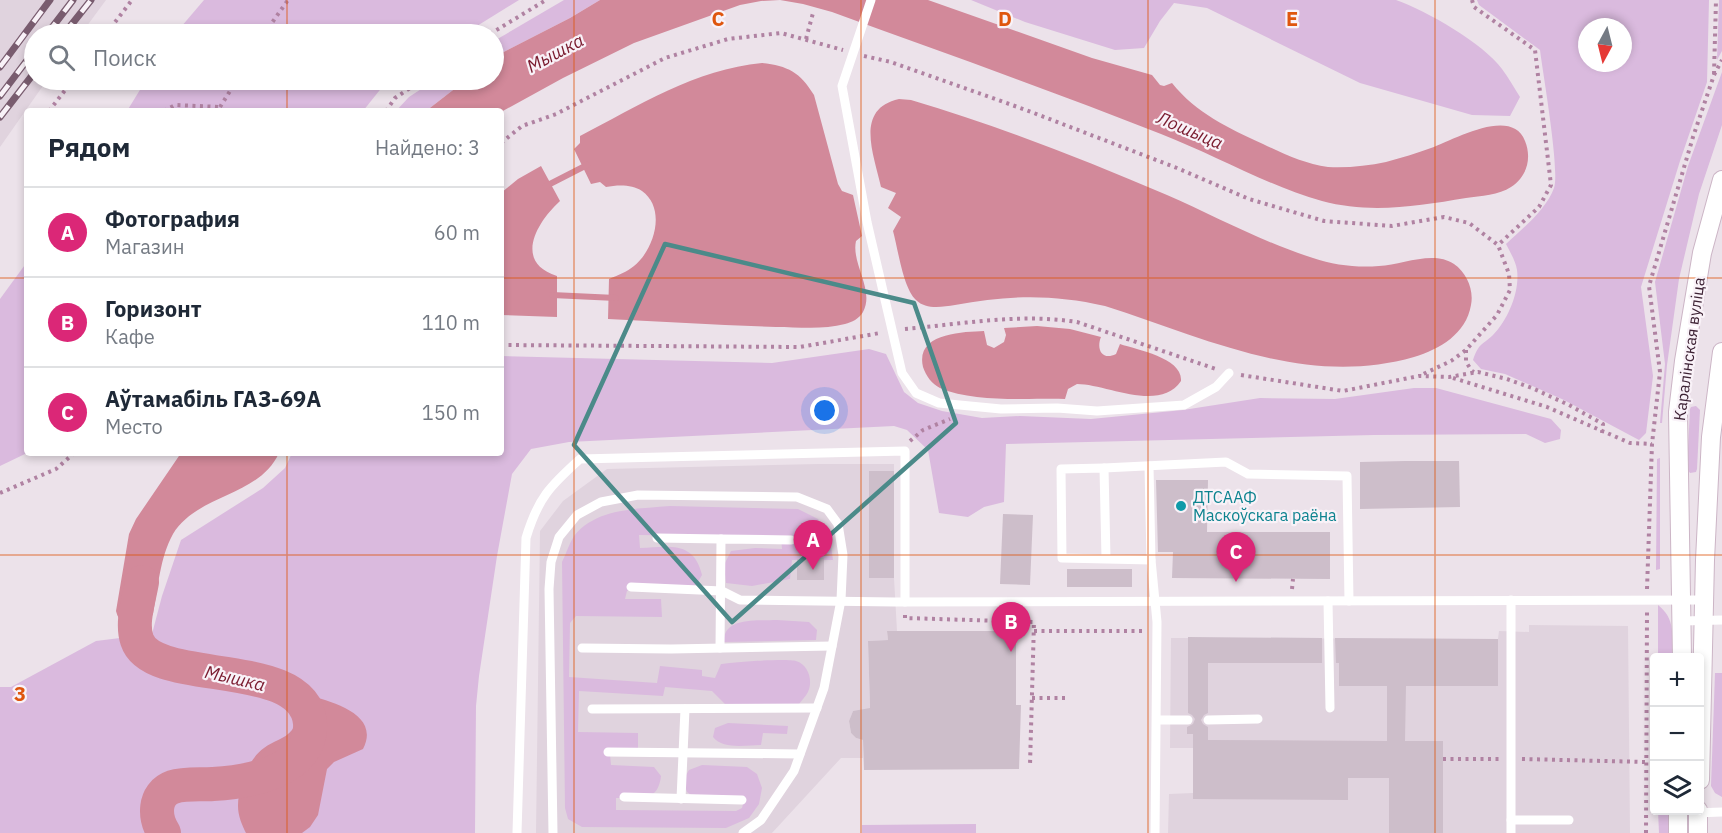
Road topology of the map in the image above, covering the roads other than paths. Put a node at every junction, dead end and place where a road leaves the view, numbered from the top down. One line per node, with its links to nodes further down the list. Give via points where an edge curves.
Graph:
1 (871, 0): 4 (lane, via 842,86 867,222 902,372 916,393 939,403 1097,411 1184,405 1216,387)
2 (1722, 180): 7 (main road, Каралінская вуліца, via 1702,253 1684,362 1678,412)
3 (1722, 352): 8 (main road, Каралінская вуліца, via 1711,437)
4 (1229, 373)
5 (1149, 466): 6 (lane); 13 (lane); 22 (lane, via 1227,462 1248,474 1347,476)
6 (1104, 468): 12 (lane); 12 (lane, via 1061,469 1062,558)
7 (1680, 520): 8 (main road); 18 (main road, Каралінская вуліца)
8 (1715, 520): 19 (main road, Каралінская вуліца)
9 (657, 538): 10 (lane)
10 (721, 539): 11 (lane); 15 (lane)
11 (791, 540)
12 (1106, 558): 13 (lane)
13 (1151, 560): 20 (lane)
14 (631, 587): 15 (lane)
15 (722, 591): 16 (lane, via 740,600); 28 (lane)
16 (841, 600): 23 (lane); 26 (lane); 52 (lane, via 843,555 838,525 827,509 797,497 638,495 601,502 577,515 559,537 550,562)
17 (1511, 600): 18 (lane); 22 (lane); 49 (lane)
18 (1682, 600): 19 (lane); 24 (main road, Каралінская вуліца)
19 (1704, 600): 25 (main road, Каралінская вуліца)
20 (1156, 601): 21 (lane); 23 (lane); 35 (lane)
21 (1328, 601): 22 (lane); 31 (lane)
22 (1349, 601)
23 (905, 602): 51 (lane, via 905,451 580,459 551,485 533,515 526,538)
24 (1683, 621): 25 (lane); 29 (main road, Каралінская вуліца)
25 (1713, 621): 41 (main road, Каралінская вуліца)
26 (832, 646): 28 (lane); 30 (lane)
27 (582, 648): 28 (lane)
28 (720, 648)
29 (1682, 653)
30 (817, 708): 33 (lane); 40 (lane)
31 (1330, 708)
32 (592, 709): 33 (lane)
33 (685, 709): 39 (lane)
34 (1258, 719): 37 (lane)
35 (1157, 720): 36 (lane); 54 (lane)
36 (1188, 720)
37 (1208, 720)
38 (608, 752): 39 (lane)
39 (682, 752): 40 (lane); 43 (lane)
40 (800, 754): 53 (lane, via 794,771 761,820)
41 (1702, 761)
42 (624, 797): 43 (lane)
43 (681, 799): 44 (lane)
44 (742, 800)
45 (1704, 812): 46 (lane)
46 (1722, 812)
47 (1678, 815): 56 (main road)
48 (1698, 815): 57 (main road)
49 (1511, 820): 50 (lane); 55 (lane)
50 (1569, 820)
51 (517, 833)
52 (553, 833)
53 (743, 833)
54 (1155, 833)
55 (1511, 833)
56 (1678, 833)
57 (1698, 833)

